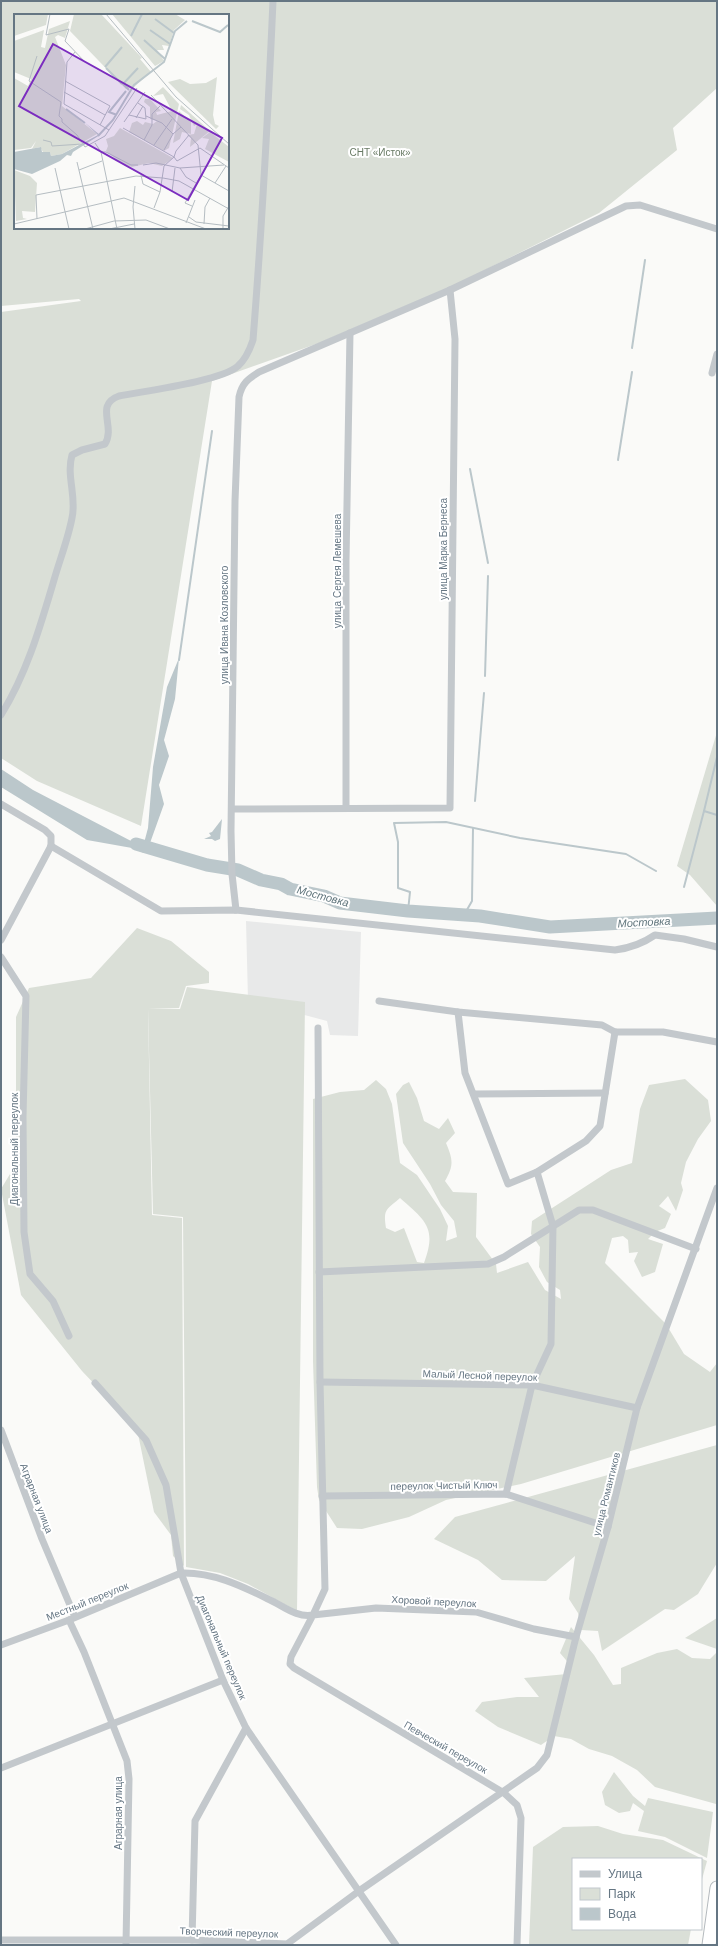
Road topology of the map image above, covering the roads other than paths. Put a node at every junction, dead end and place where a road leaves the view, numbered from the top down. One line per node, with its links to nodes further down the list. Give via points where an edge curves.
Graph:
1 (273, 1): 7 (street, via 261,232 253,340 250,350 238,367 220,376 119,396 108,402 106,407 109,438 105,444 72,455 69,466 74,493 73,518 34,649 15,692)
2 (717, 229): 3 (street, via 640,204 626,206)
3 (450, 290): 4 (street); 9 (street, улица Марка Бернеса, via 455,339 450,808)
4 (350, 333): 9 (street, улица Сергея Лемешева, via 346,561); 10 (street, улица Ивана Козловского, via 259,372 248,378 241,386 235,501)
5 (717, 354): 6 (street)
6 (712, 373)
7 (1, 715)
8 (1, 804): 11 (street, via 45,830 50,836)
9 (346, 808): 10 (street)
10 (232, 809): 12 (street, улица Ивана Козловского, via 232,874)
11 (51, 846): 12 (street, via 161,911); 13 (street)
12 (236, 910): 14 (street, via 615,950 630,948 655,935)
13 (1, 940)
14 (717, 947)
15 (1, 957): 28 (street, Диагональный переулок, via 26,996 24,1232 30,1274 53,1301)
16 (380, 1001): 17 (street)
17 (458, 1012): 19 (street, via 602,1025); 22 (street, via 465,1073)
18 (318, 1028): 27 (street, Певческий переулок)
19 (615, 1032): 20 (street, via 663,1032); 21 (street)
20 (717, 1042)
21 (605, 1093): 22 (street); 23 (street, via 600,1126 586,1141)
22 (474, 1094): 23 (street, via 508,1184)
23 (537, 1172): 25 (street)
24 (717, 1188): 26 (street, улица Романтиков)
25 (553, 1226): 26 (street, via 579,1210 593,1210); 27 (street, via 504,1257 488,1264); 31 (street, via 552,1344)
26 (696, 1249): 32 (street, улица Романтиков)
27 (319, 1272): 29 (street, Певческий переулок)
28 (69, 1336)
29 (320, 1382): 31 (street, Малый Лесной переулок); 35 (street, Певческий переулок)
30 (95, 1383): 37 (street, Диагональный переулок, via 146,1440 166,1485)
31 (532, 1385): 32 (street, Малый Лесной переулок); 34 (street)
32 (637, 1408): 36 (street, улица Романтиков)
33 (1, 1430): 39 (street, Аграрная улица)
34 (506, 1494): 35 (street, переулок Чистый Ключ); 36 (street, переулок Чистый Ключ)
35 (322, 1496): 38 (street, Певческий переулок, via 325,1589)
36 (608, 1527): 40 (street, улица Романтиков)
37 (181, 1573): 38 (street, Хоровой переулок, via 198,1572 217,1577 242,1586 298,1616); 39 (street, Местный переулок); 42 (street, Диагональный переулок)
38 (313, 1615): 40 (street, Хоровой переулок, via 376,1608 476,1612 534,1629); 46 (street, Певческий переулок, via 291,1657 290,1664 294,1668)
39 (72, 1619): 41 (street, Местный переулок); 43 (street, Аграрная улица)
40 (576, 1637): 46 (street, улица Романтиков, via 547,1754 537,1768)
41 (1, 1645)
42 (223, 1680): 43 (street); 44 (street, Диагональный переулок)
43 (112, 1724): 45 (street); 51 (street, Аграрная улица, via 127,1761 130,1779)
44 (246, 1728): 48 (street, Диагональный переулок); 50 (street, via 195,1821)
45 (1, 1768)
46 (504, 1793): 48 (street, Творческий переулок); 54 (street, Певческий переулок, via 517,1805 521,1818)
47 (717, 1888): 55 (highway)
48 (359, 1891): 52 (street, Творческий переулок); 53 (street, Диагональный переулок)
49 (1, 1940): 51 (street, Творческий переулок)
50 (192, 1940): 51 (street, Творческий переулок); 52 (street, Творческий переулок)
51 (126, 1943)
52 (287, 1945)
53 (396, 1945)
54 (517, 1945)
55 (709, 1945)

